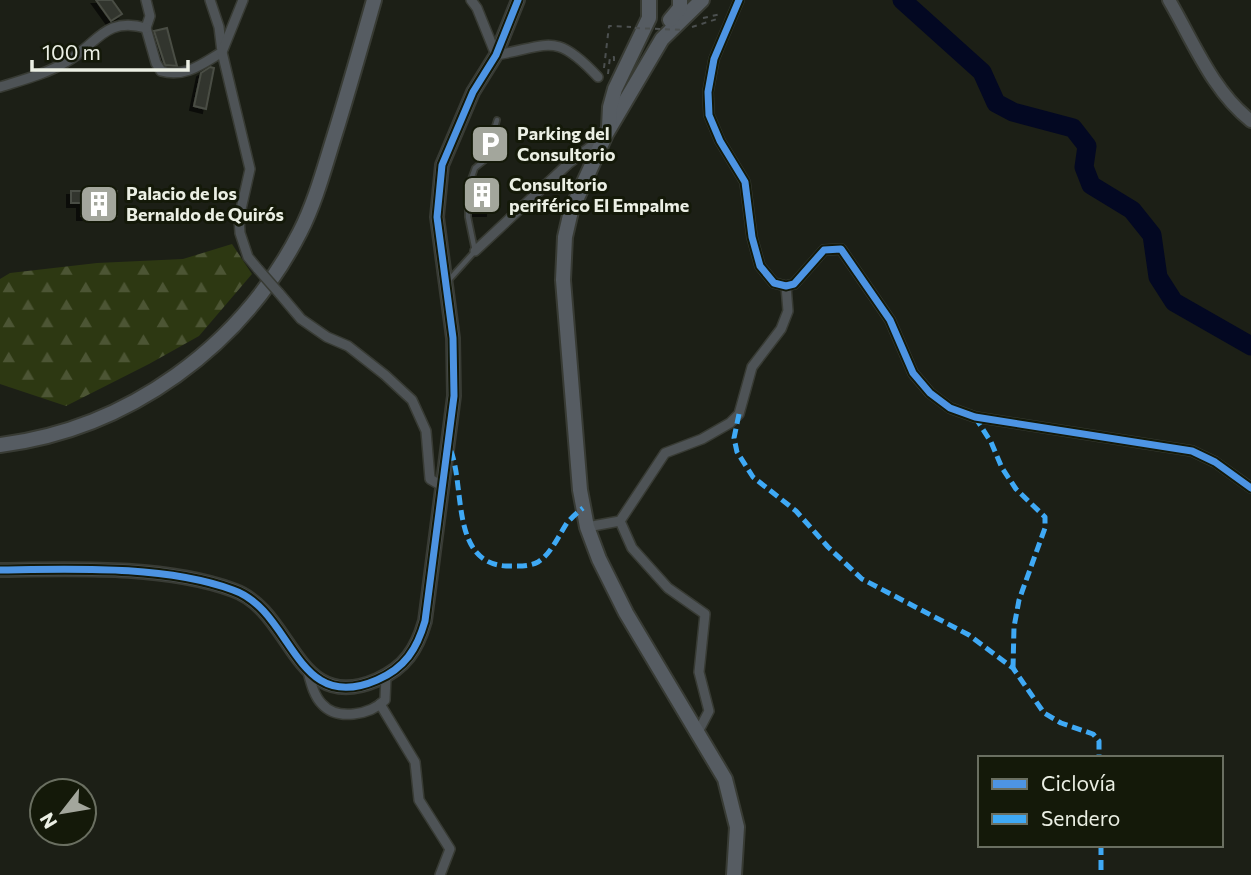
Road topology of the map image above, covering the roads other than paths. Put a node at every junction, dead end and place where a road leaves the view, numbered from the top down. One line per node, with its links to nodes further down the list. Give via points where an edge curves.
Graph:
1 (146, 0): 12 (street, via 150,16)
2 (210, 0): 13 (street)
3 (243, 0): 13 (street)
4 (374, 0): 25 (main road, via 321,180 300,231 247,309 189,366 131,405 66,432)
5 (471, 0): 14 (street)
6 (518, 0): 14 (street)
7 (649, 0): 15 (main road, via 649,18)
8 (679, 0): 15 (main road); 18 (main road, via 677,11 647,48 625,89)
9 (702, 0): 18 (main road, via 662,39)
10 (739, 0): 24 (street, via 714,59 709,115 745,183 760,266 774,283)
11 (1169, 0): 20 (street, via 1217,86)
12 (146, 28): 13 (street, via 161,71 190,71); 17 (street, via 130,23 110,28 67,62)
13 (222, 52): 26 (street, bridge, via 250,169 239,218 248,257 301,319 348,346 412,400 426,431 430,479)
14 (496, 55): 16 (street, via 544,43 565,48); 23 (street, via 473,92 442,165 437,217)
15 (631, 55): 21 (main road, via 612,98)
16 (598, 77)
17 (0, 87)
18 (624, 105): 21 (main road)
19 (497, 120): 22 (lane, via 485,160 475,168 468,188)
20 (1251, 121)
21 (607, 133): 22 (street); 29 (main road, via 571,211 563,257 580,490)
22 (475, 251): 23 (lane)
23 (445, 284): 26 (street, via 453,338 454,396)
24 (786, 286): 27 (street, via 794,284 824,250 841,248 890,320 913,373 950,408 975,417 1192,451); 28 (street, via 788,311 782,329 752,367 739,414 730,423 665,453)
25 (0, 445)
26 (442, 486): 32 (street, via 419,644 407,661)
27 (1251, 488)
28 (620, 520): 29 (street); 34 (street, via 632,548 668,588 705,614 699,672 709,711)
29 (587, 527): 34 (main road, via 626,613)
30 (0, 570): 31 (street, via 107,570 208,582 237,591 262,607 277,624)
31 (308, 672): 32 (street, via 327,684 353,687); 33 (street, via 321,703 332,713 357,714)
32 (386, 676): 33 (street, via 385,700)
33 (380, 705): 35 (street, via 415,762 419,800 450,849)
34 (698, 732): 36 (main road, via 725,779 737,827)
35 (440, 875)
36 (734, 875)

